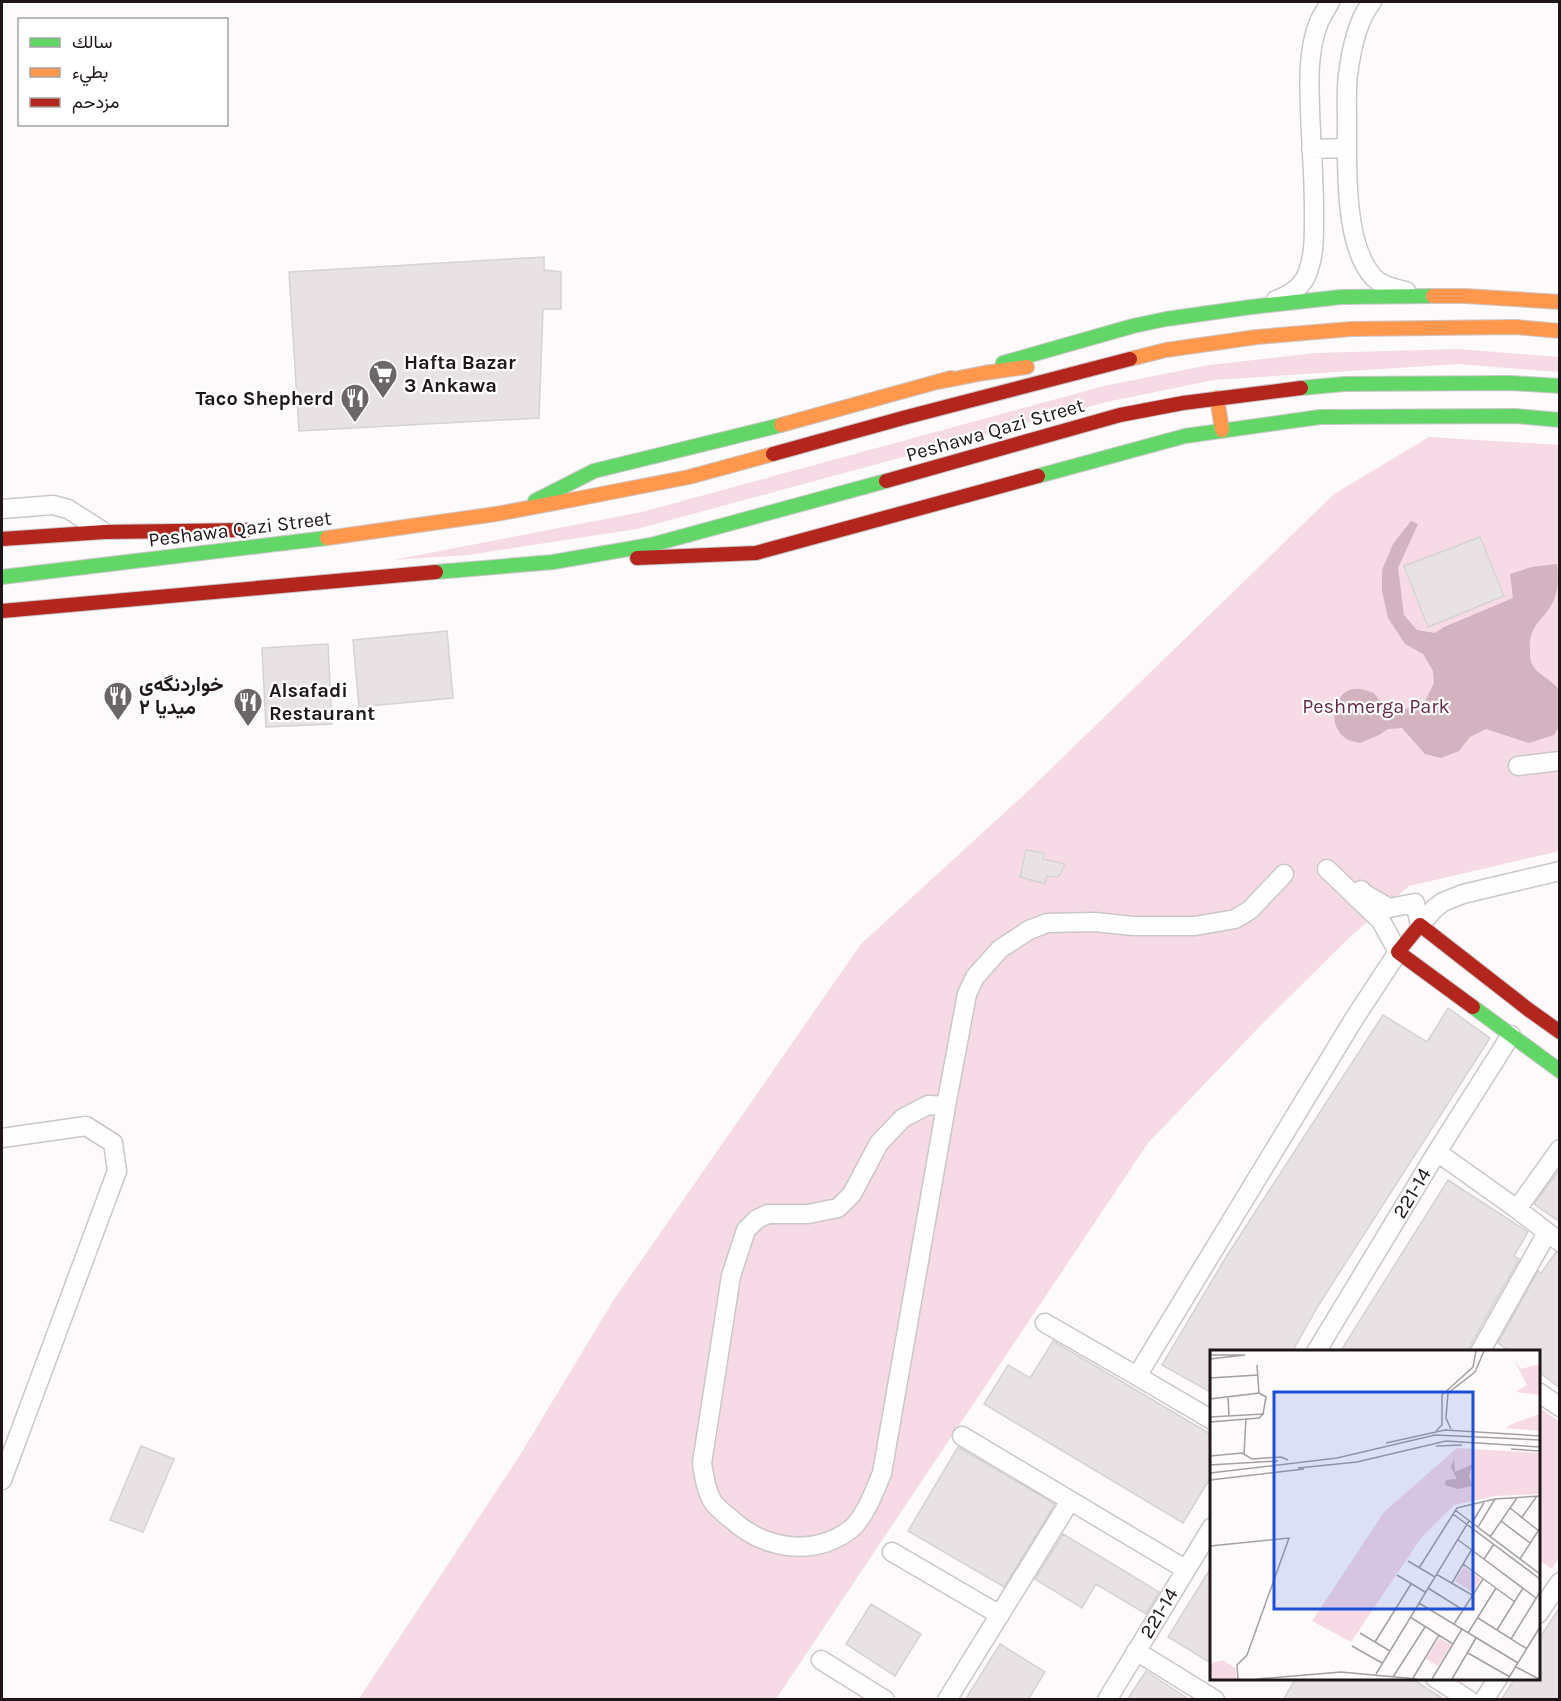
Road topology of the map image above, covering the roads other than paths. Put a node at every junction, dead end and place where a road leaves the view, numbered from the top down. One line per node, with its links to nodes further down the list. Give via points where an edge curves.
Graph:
1 (1330, 2): 4 (street, via 1319,22 1312,49)
2 (1372, 2): 3 (street, via 1354,41 1347,77)
3 (1347, 148): 4 (street); 5 (street, via 1352,227 1370,274 1388,287 1405,291)
4 (1311, 149): 7 (street, via 1314,232 1307,275 1289,294)
5 (1465, 296): 6 (main road); 7 (main road, via 1341,297)
6 (1560, 302)
7 (1251, 307): 10 (main road, via 1133,326)
8 (1560, 331): 9 (main road, Peshawa Qazi Street, via 1516,327 1351,329)
9 (1166, 350): 10 (main road); 14 (main road, Peshawa Qazi Street)
10 (933, 383): 12 (main road)
11 (1560, 386): 13 (main road, Peshawa Qazi Street, via 1345,384)
12 (894, 394): 14 (main road); 18 (main road, via 594,471 543,498)
13 (1217, 398): 16 (main road); 23 (main road, Peshawa Qazi Street, via 1120,415 651,545)
14 (903, 418): 18 (main road, Peshawa Qazi Street, via 689,477)
15 (1560, 420): 16 (main road, via 1516,416 1320,417)
16 (1222, 430): 23 (main road, via 1185,435 756,553)
17 (2, 509): 20 (street, via 53,505 68,509)
18 (489, 515): 22 (main road, Peshawa Qazi Street); 25 (main road, Peshawa Qazi Street, via 293,543)
19 (261, 530): 20 (main road)
20 (104, 532): 21 (main road)
21 (2, 538)
22 (144, 545)
23 (553, 562): 24 (main road, Peshawa Qazi Street)
24 (448, 573): 26 (main road, Peshawa Qazi Street); 27 (main road, Peshawa Qazi Street)
25 (2, 577)
26 (302, 598)
27 (2, 611)
28 (1560, 761): 29 (street)
29 (1518, 766)
30 (1560, 871): 32 (street, via 1463,894 1443,902)
31 (1284, 874): 37 (street, via 1250,910 1235,919 1195,926 1047,923 1013,939 975,977 967,994)
32 (1420, 925): 33 (main road); 33 (street, via 1415,903 1389,908 1330,866 1381,921); 34 (main road)
33 (1398, 952): 34 (main road); 46 (street)
34 (1520, 1022): 35 (main road); 36 (main road); 40 (street, 221-14)
35 (1557, 1025)
36 (1560, 1071)
37 (946, 1106): 37 (street, via 928,1105 903,1118 879,1143 852,1194 838,1208 808,1214 768,1214 746,1230 731,1276 702,1462 713,1503 738,1526 762,1540 788,1548 824,1544 852,1528 871,1501 883,1465)
38 (2, 1138): 51 (street, via 86,1126 113,1143 117,1171)
39 (1560, 1149): 41 (street)
40 (1437, 1152): 41 (street); 44 (street, 221-14)
41 (1517, 1209): 42 (street)
42 (1553, 1237): 45 (street)
43 (1045, 1323): 46 (street)
44 (1317, 1350)
45 (1482, 1350)
46 (1137, 1376): 49 (street)
47 (1540, 1393): 48 (street)
48 (1560, 1407)
49 (1210, 1419)
50 (962, 1436): 53 (street)
51 (5, 1460): 52 (street)
52 (2, 1480)
53 (1070, 1501): 56 (street); 59 (street)
54 (1210, 1535): 56 (street, 221-14)
55 (892, 1552): 59 (street)
56 (1185, 1569): 60 (street, 221-14)
57 (1550, 1586): 58 (street)
58 (1540, 1611)
59 (1000, 1615): 65 (street)
60 (1136, 1651): 66 (street, 221-14); 67 (street)
61 (821, 1660): 64 (street)
62 (1438, 1680): 68 (street)
63 (1497, 1680): 69 (street)
64 (885, 1700)
65 (948, 1700)
66 (1107, 1700)
67 (1215, 1700)
68 (1469, 1700)
69 (1484, 1700)

